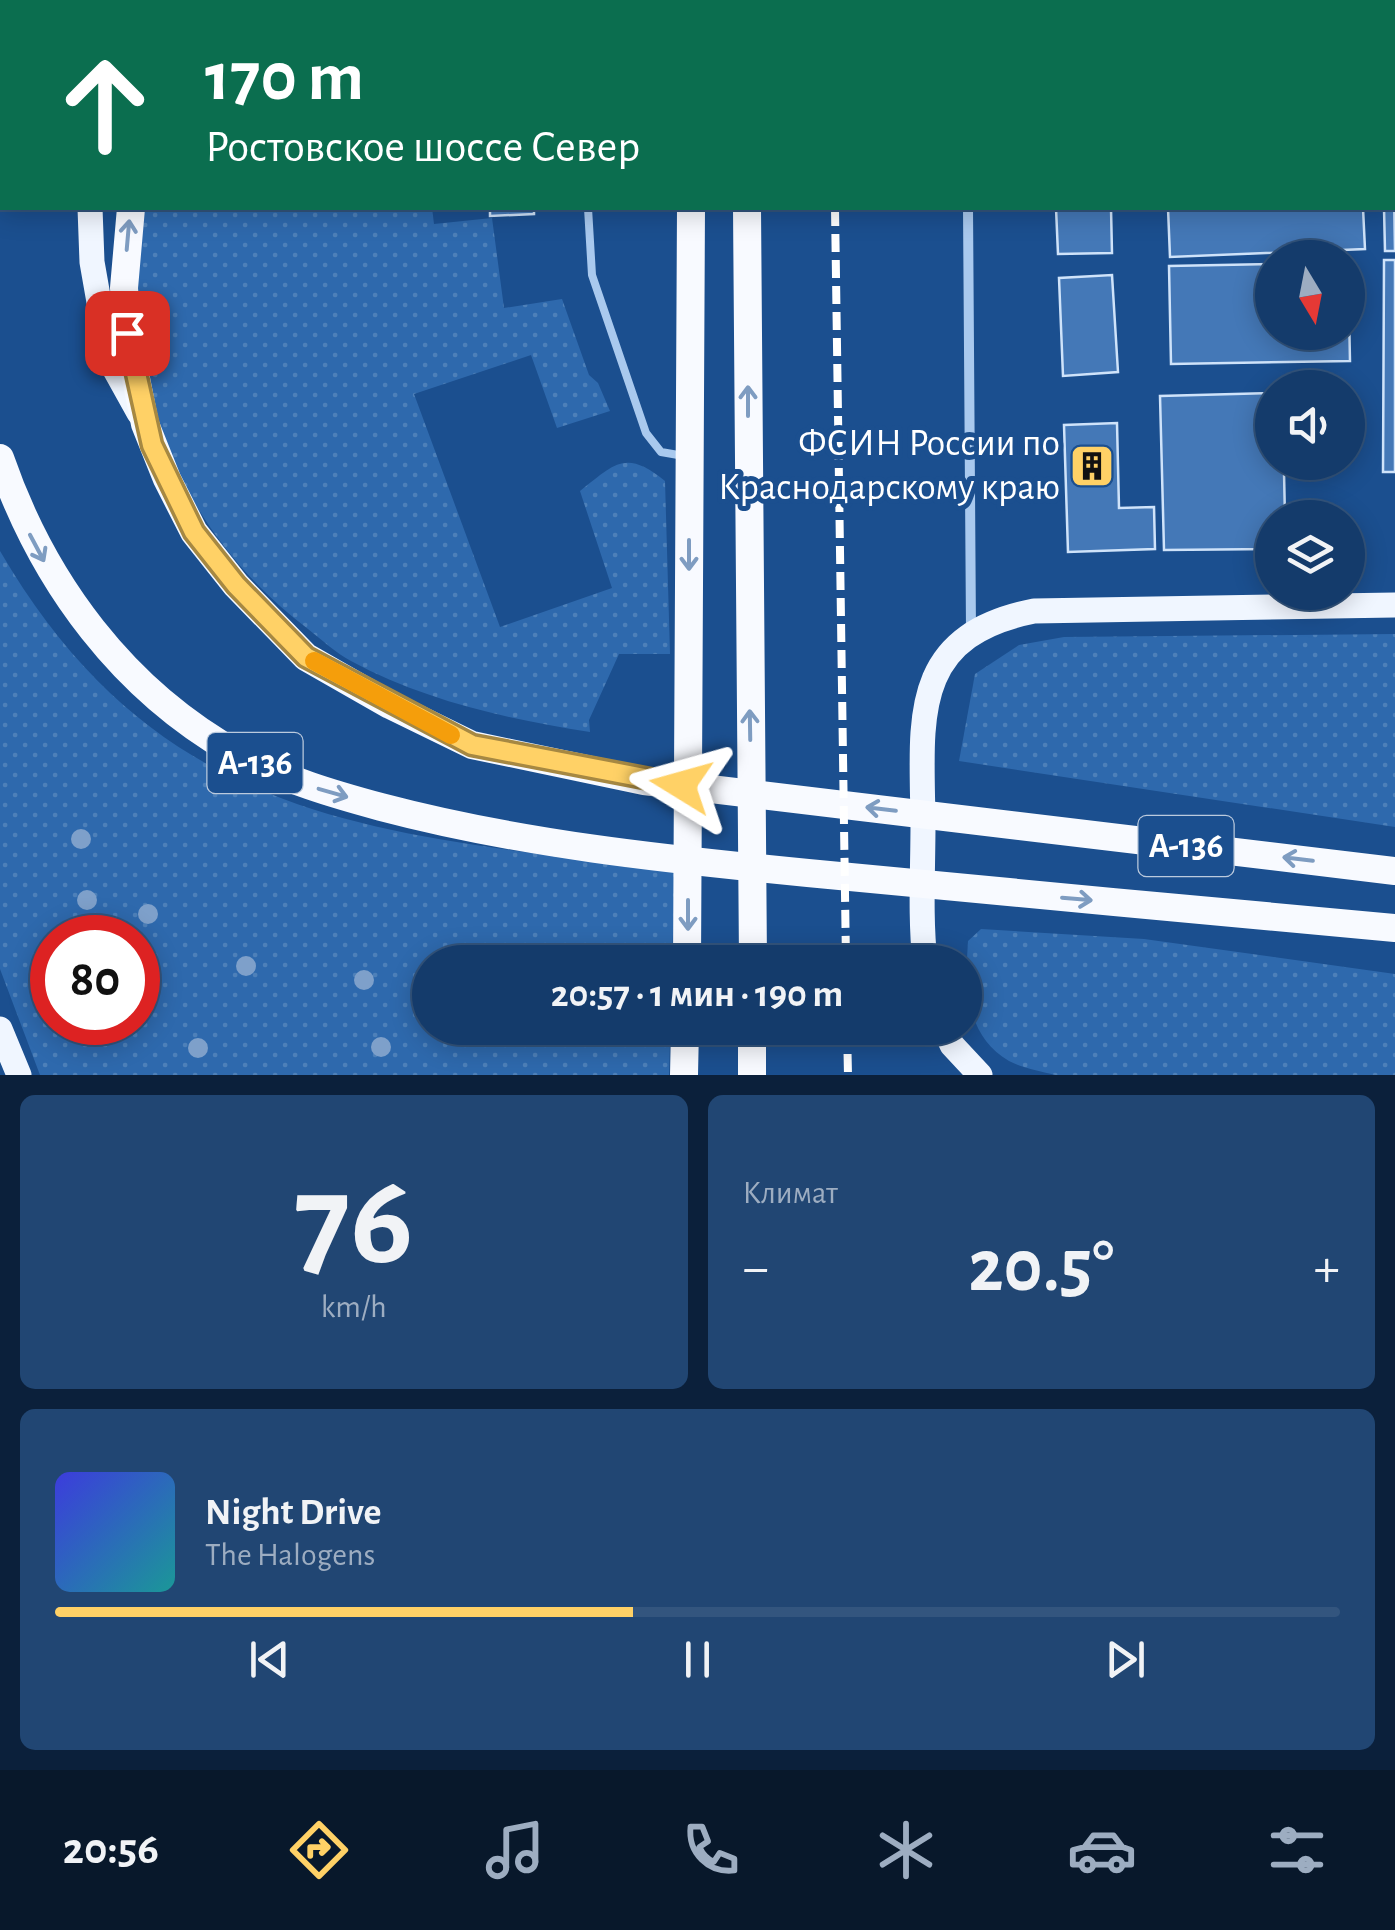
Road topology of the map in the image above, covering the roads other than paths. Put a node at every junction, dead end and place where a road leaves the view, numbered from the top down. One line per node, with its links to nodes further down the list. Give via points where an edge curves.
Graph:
1 (90, 210): 7 (main road, А-136, via 109,358)
2 (131, 210): 7 (highway, А-136, one-way to 2, via 124,288)
3 (588, 210): 8 (lane, via 592,275 646,433 661,452)
4 (690, 210): 8 (highway)
5 (747, 210): 15 (highway, one-way to 5)
6 (968, 210): 11 (street)
7 (145, 424): 12 (highway, А-136, one-way to 7, via 644,780 472,745 306,657 194,532)
8 (688, 457): 14 (highway, one-way to 14)
9 (0, 458): 13 (highway, А-136, one-way to 13, via 19,513 76,610 126,670 204,734 324,791 448,824 652,858)
10 (1395, 606): 11 (main road, via 1034,610)
11 (971, 632): 16 (main road, via 936,672 922,720)
12 (1395, 871)
13 (1395, 928)
14 (687, 945)
15 (752, 945)
16 (925, 945)
17 (0, 1029): 21 (main road)
18 (685, 1045): 22 (highway)
19 (752, 1045): 23 (highway)
20 (952, 1045): 24 (main road)
21 (19, 1075)
22 (684, 1075)
23 (752, 1075)
24 (980, 1075)

